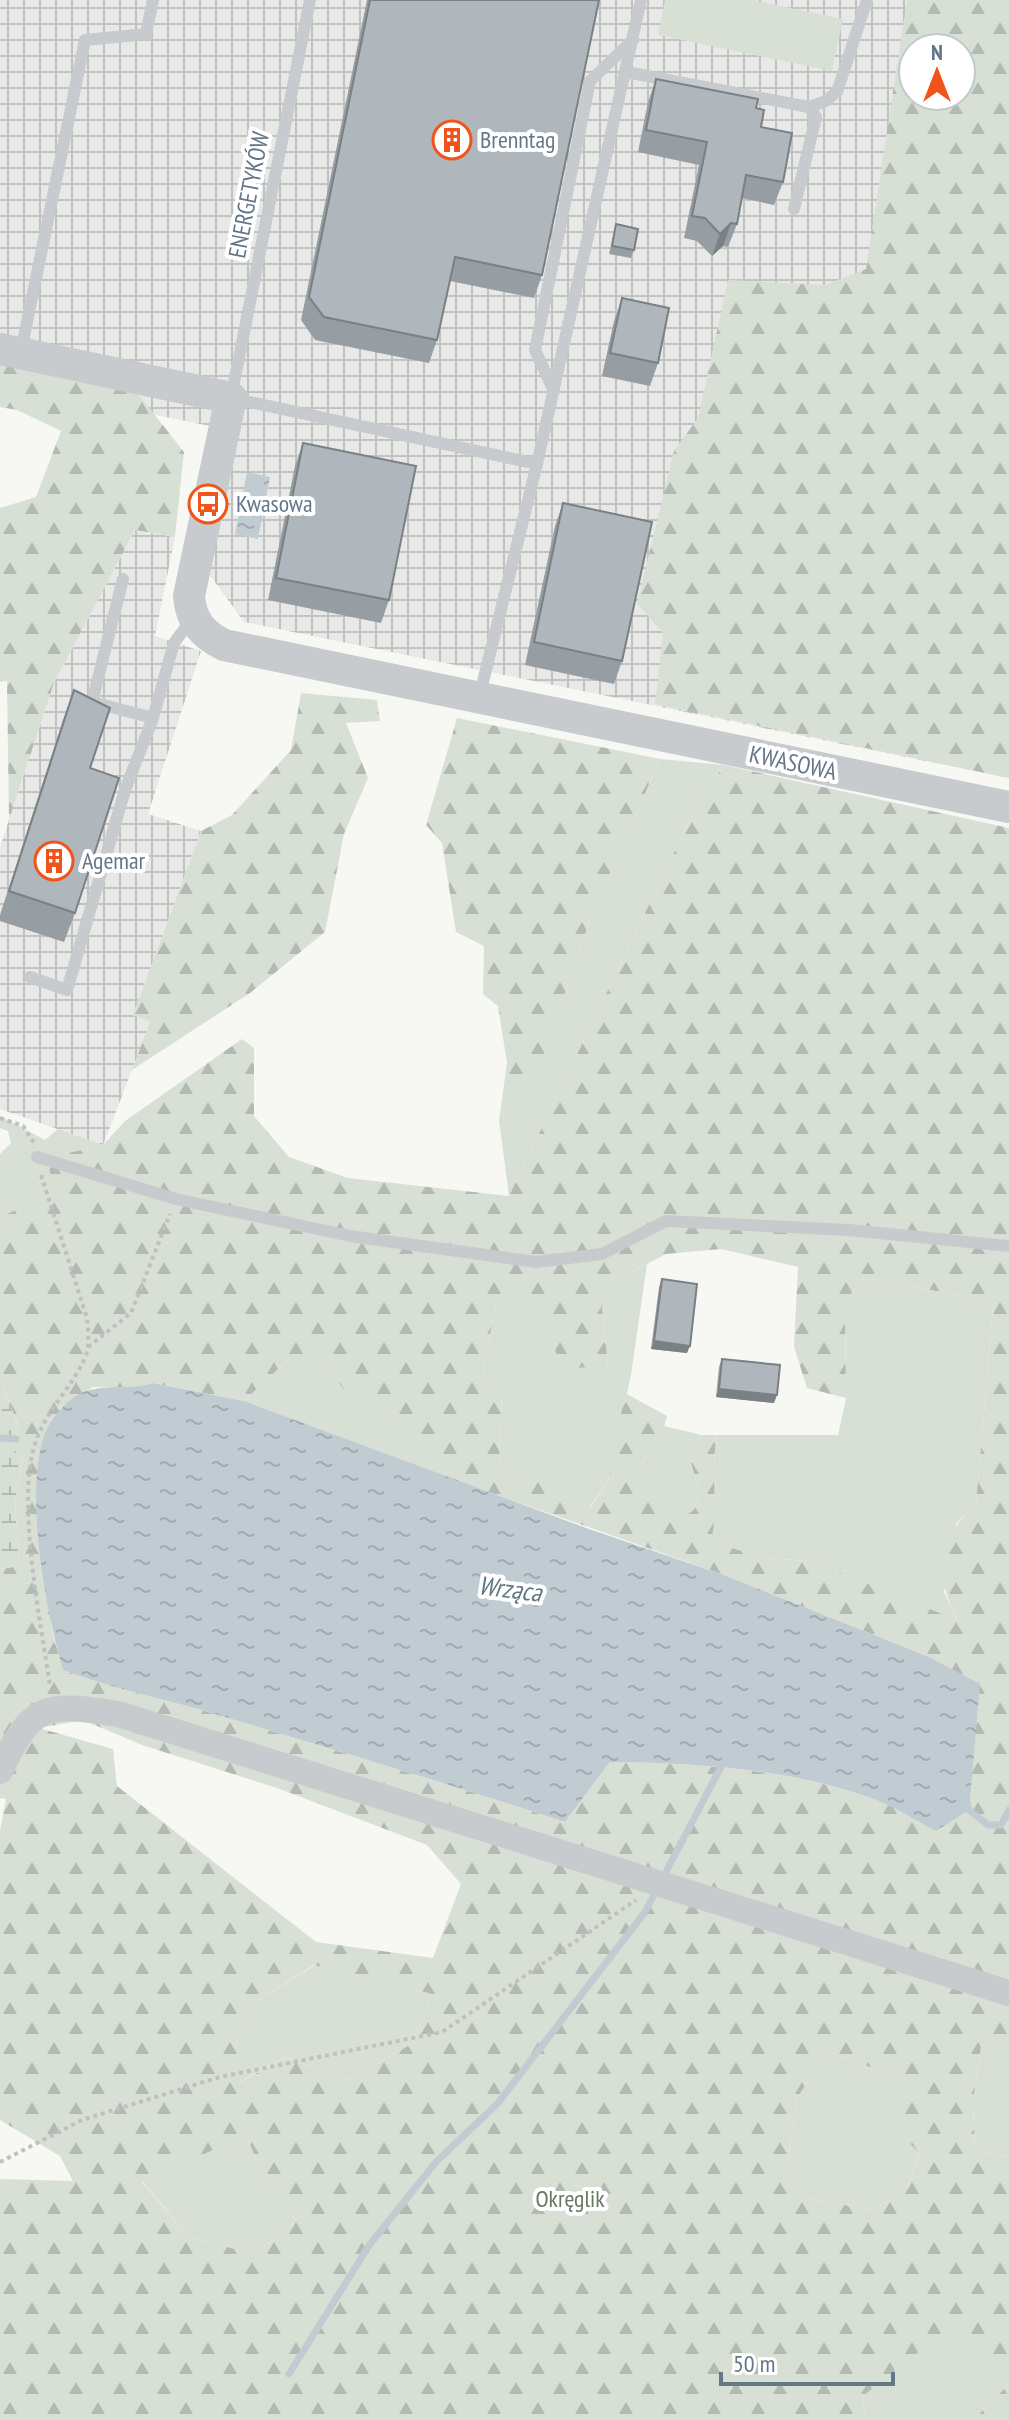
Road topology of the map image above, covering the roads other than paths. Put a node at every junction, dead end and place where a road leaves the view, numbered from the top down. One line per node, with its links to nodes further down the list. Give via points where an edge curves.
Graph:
1 (153, 0): 9 (lane, via 146,34 85,40)
2 (310, 0): 11 (lane, ENERGETYKÓW)
3 (641, 0): 5 (lane)
4 (867, 0): 7 (lane, via 837,92)
5 (633, 40): 6 (lane); 10 (lane, via 590,81 535,350)
6 (626, 72): 7 (lane); 10 (lane)
7 (809, 107): 8 (lane, via 816,117)
8 (794, 209)
9 (10, 351): 11 (street)
10 (554, 391): 12 (lane)
11 (231, 398): 12 (lane); 14 (street, via 191,584)
12 (537, 464): 15 (lane)
13 (123, 579): 16 (lane, via 92,702)
14 (193, 617): 15 (street, KWASOWA, via 224,645); 16 (lane, via 174,643)
15 (479, 699): 17 (street, KWASOWA)
16 (153, 718): 18 (lane, via 125,790 67,990)
17 (1009, 807)
18 (30, 977)
19 (37, 1157): 20 (lane, via 176,1199 350,1236 536,1262 602,1254 666,1221 849,1230)
20 (1009, 1246)
21 (0, 1771): 22 (street, via 25,1726 53,1708 157,1724)
22 (1009, 1993)

